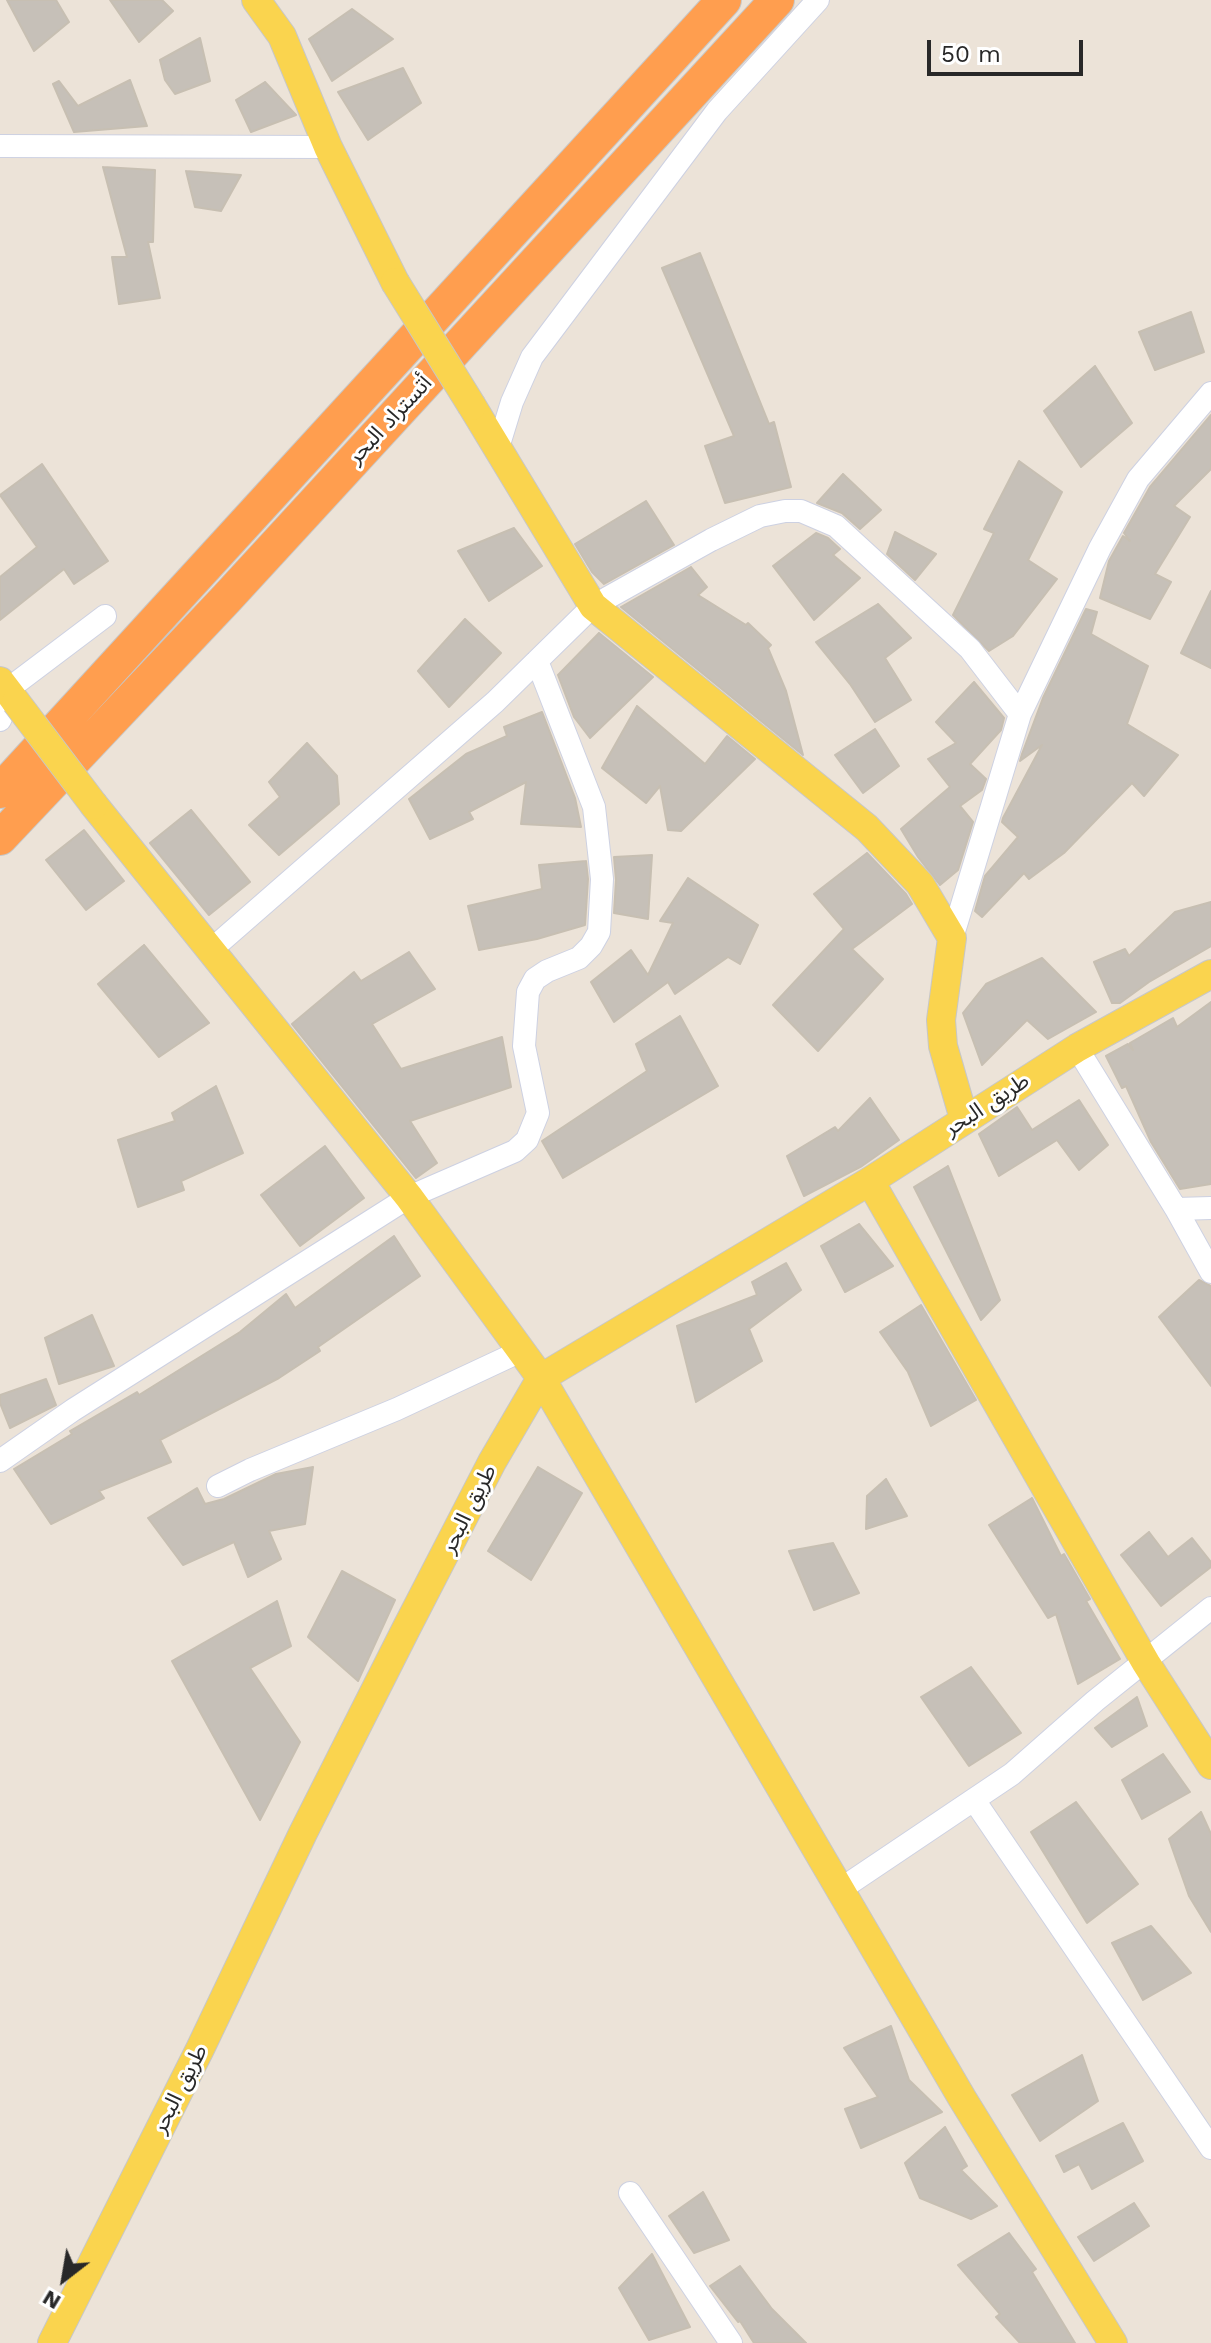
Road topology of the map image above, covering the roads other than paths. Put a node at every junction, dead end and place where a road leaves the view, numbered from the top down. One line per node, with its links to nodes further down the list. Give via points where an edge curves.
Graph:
1 (256, 0): 6 (main road, via 282,36)
2 (724, 0): 14 (highway, أتستراد البحر)
3 (777, 0): 15 (highway, أتستراد البحر)
4 (818, 0): 8 (street, via 717,111 532,357)
5 (0, 146): 6 (street)
6 (328, 147): 8 (main road, bridge, via 395,282)
7 (1211, 393): 13 (street, via 1138,479)
8 (497, 451): 9 (main road)
9 (593, 606): 11 (street); 13 (street, via 760,516 801,511 836,526 960,639); 16 (main road, via 867,828 920,884)
10 (105, 616): 12 (street)
11 (537, 661): 17 (street); 22 (street, via 594,807 602,879 599,932 579,958 547,971 528,992 524,1046 538,1113 527,1140 515,1151)
12 (7, 698): 17 (main road, bridge)
13 (1020, 714): 16 (street)
14 (0, 791)
15 (0, 838)
16 (952, 938): 20 (main road, via 941,1020)
17 (212, 949): 22 (main road)
18 (1211, 974): 19 (main road, طريق البحر)
19 (1077, 1048): 20 (main road, طريق البحر); 24 (street)
20 (964, 1119): 21 (main road, طريق البحر)
21 (870, 1181): 27 (main road, طريق البحر); 31 (main road)
22 (409, 1197): 26 (main road); 28 (street)
23 (1211, 1208): 24 (street)
24 (1176, 1209): 25 (street)
25 (1211, 1272)
26 (521, 1351): 27 (main road); 29 (street)
27 (541, 1378): 34 (main road); 37 (main road, طريق البحر, via 406,1629)
28 (0, 1461)
29 (218, 1486)
30 (1211, 1608): 31 (street)
31 (1146, 1663): 32 (main road); 33 (street)
32 (1211, 1765)
33 (974, 1800): 34 (street); 35 (street)
34 (841, 1889): 39 (main road)
35 (1211, 2148)
36 (630, 2193): 38 (street)
37 (52, 2343)
38 (731, 2343)
39 (1113, 2343)

